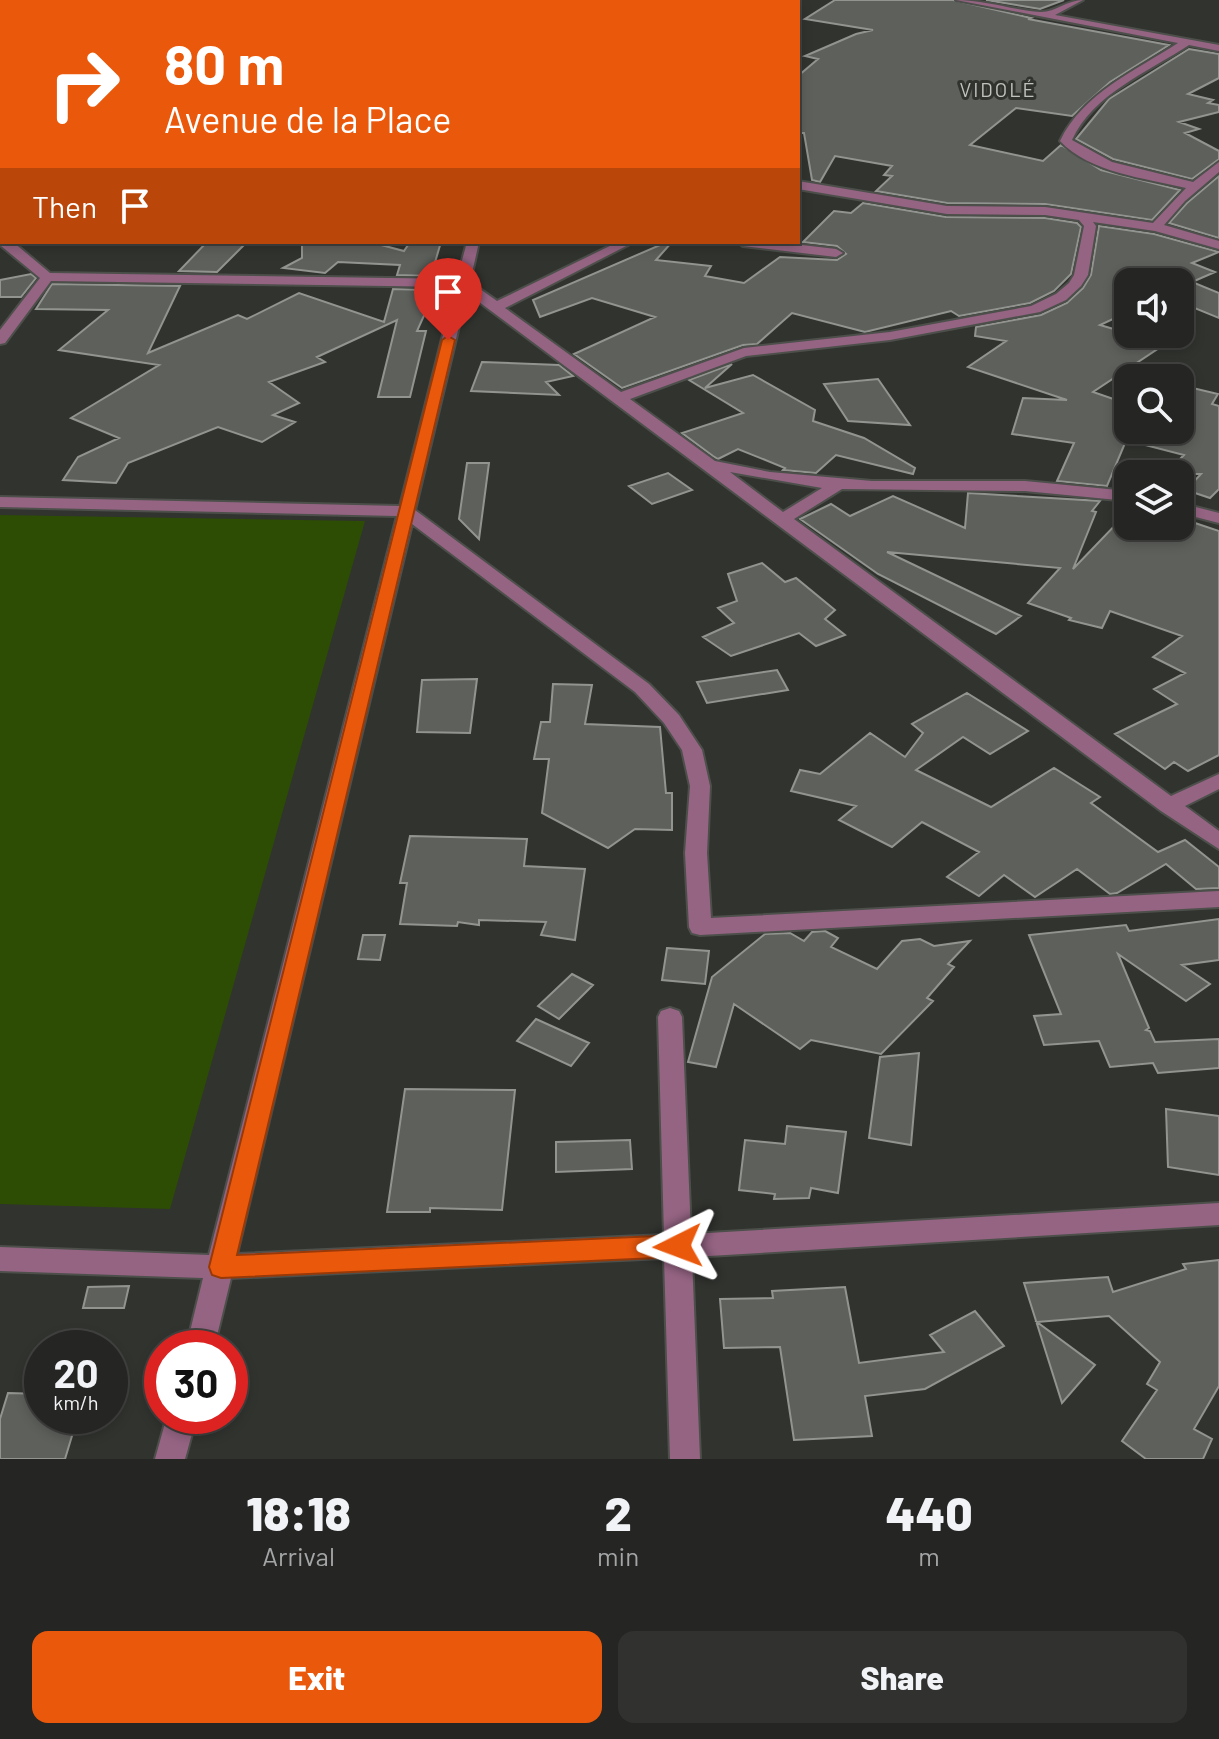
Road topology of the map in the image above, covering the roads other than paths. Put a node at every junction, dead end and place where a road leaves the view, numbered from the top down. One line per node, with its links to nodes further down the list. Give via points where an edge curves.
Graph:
1 (961, 0): 3 (street)
2 (1078, 0): 3 (street)
3 (1044, 16): 4 (street)
4 (1187, 42): 5 (street); 8 (street, via 1085,112 1066,141 1076,152 1095,159)
5 (1219, 48)
6 (1219, 166): 8 (street)
7 (800, 185): 9 (street, via 947,210 1045,211)
8 (1194, 186): 10 (street)
9 (1084, 218): 10 (street); 21 (street, via 1090,226 1081,275 1061,297 1035,309 890,336 744,352)
10 (1156, 227): 15 (street)
11 (7, 244): 17 (street)
12 (473, 244): 18 (street)
13 (624, 244): 19 (street)
14 (760, 244): 16 (street)
15 (1219, 245)
16 (836, 253)
17 (47, 277): 18 (street); 20 (street)
18 (463, 283): 19 (street); 26 (street)
19 (498, 306): 21 (street)
20 (0, 340)
21 (620, 398): 22 (street)
22 (704, 460): 23 (street, via 754,475); 29 (street)
23 (835, 487): 24 (street, via 1050,484); 29 (street)
24 (1114, 494)
25 (0, 502): 26 (street)
26 (406, 511): 33 (street, via 642,688 672,719 692,750 700,786 700,927); 38 (street)
27 (1194, 512): 28 (street)
28 (1219, 518)
29 (783, 519): 31 (street)
30 (1219, 781): 31 (street)
31 (1168, 806): 32 (street)
32 (1219, 842)
33 (1219, 899)
34 (670, 1017): 36 (street)
35 (1219, 1214): 36 (street)
36 (678, 1246): 38 (street); 42 (street)
37 (0, 1259): 38 (street)
38 (221, 1267): 39 (street)
39 (205, 1330)
40 (177, 1434): 41 (street)
41 (170, 1459)
42 (685, 1459)

